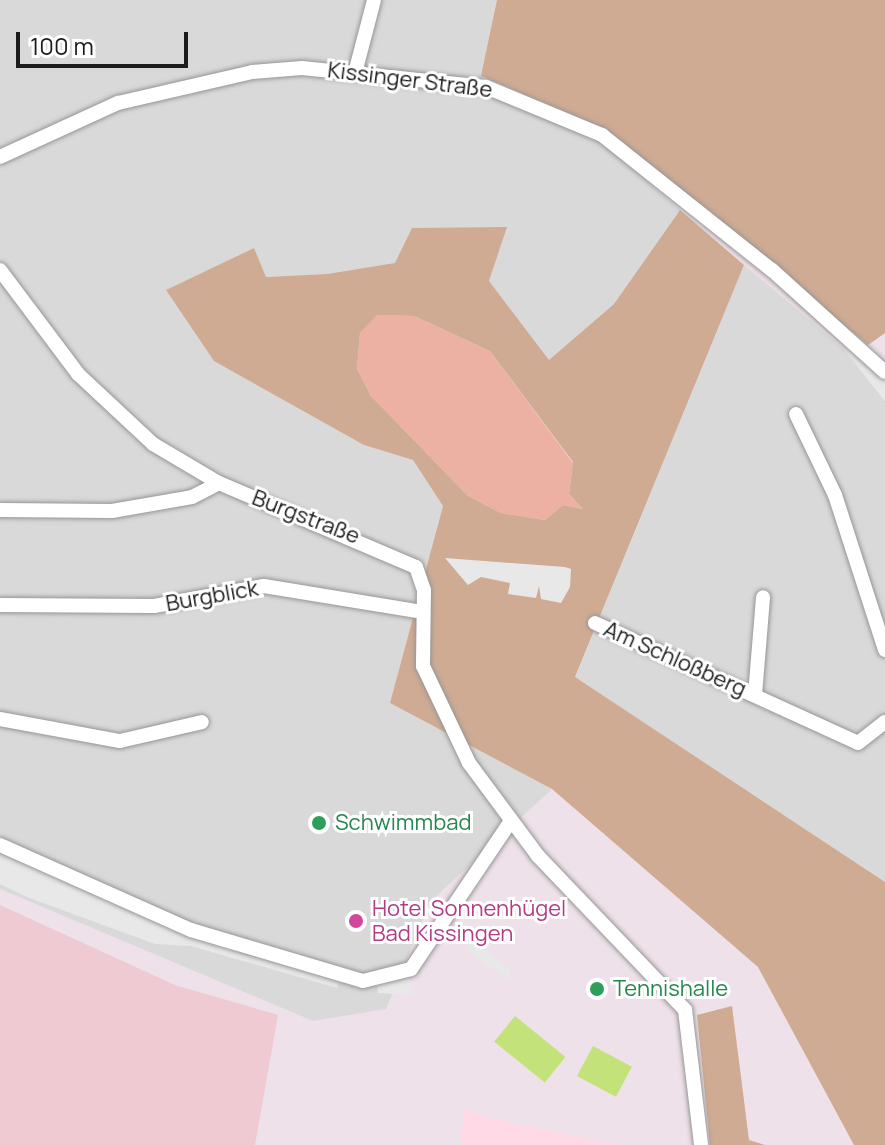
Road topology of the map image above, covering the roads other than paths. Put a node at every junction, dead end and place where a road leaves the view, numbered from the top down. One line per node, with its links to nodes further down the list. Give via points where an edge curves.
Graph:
1 (374, 0): 2 (street)
2 (355, 73): 3 (street, Kissinger Straße, via 302,68 188,83 52,128); 5 (street, Kissinger Straße, via 486,87 570,117 772,270)
3 (0, 157)
4 (0, 270): 7 (street, Burgstraße, via 110,406 153,444)
5 (885, 372)
6 (796, 414): 10 (street)
7 (219, 483): 8 (street, via 192,497 112,511); 13 (street, Burgstraße, via 407,558 421,575)
8 (0, 510)
9 (885, 580): 10 (street)
10 (869, 585): 15 (street)
11 (763, 597): 16 (street, Am Schloßberg)
12 (0, 605): 13 (street, Burgblick, via 154,606 264,586)
13 (422, 612): 20 (street, Burgstraße, via 423,666 435,695 453,737)
14 (595, 623): 16 (street, Am Schloßberg)
15 (885, 650)
16 (755, 695): 19 (street, Am Schloßberg, via 858,743)
17 (0, 719): 18 (street, via 120,741)
18 (202, 722)
19 (885, 722)
20 (511, 821): 21 (street, via 411,969 363,981 191,930); 22 (street, Burgstraße, via 679,998 688,1020)
21 (0, 845)
22 (701, 1145)

